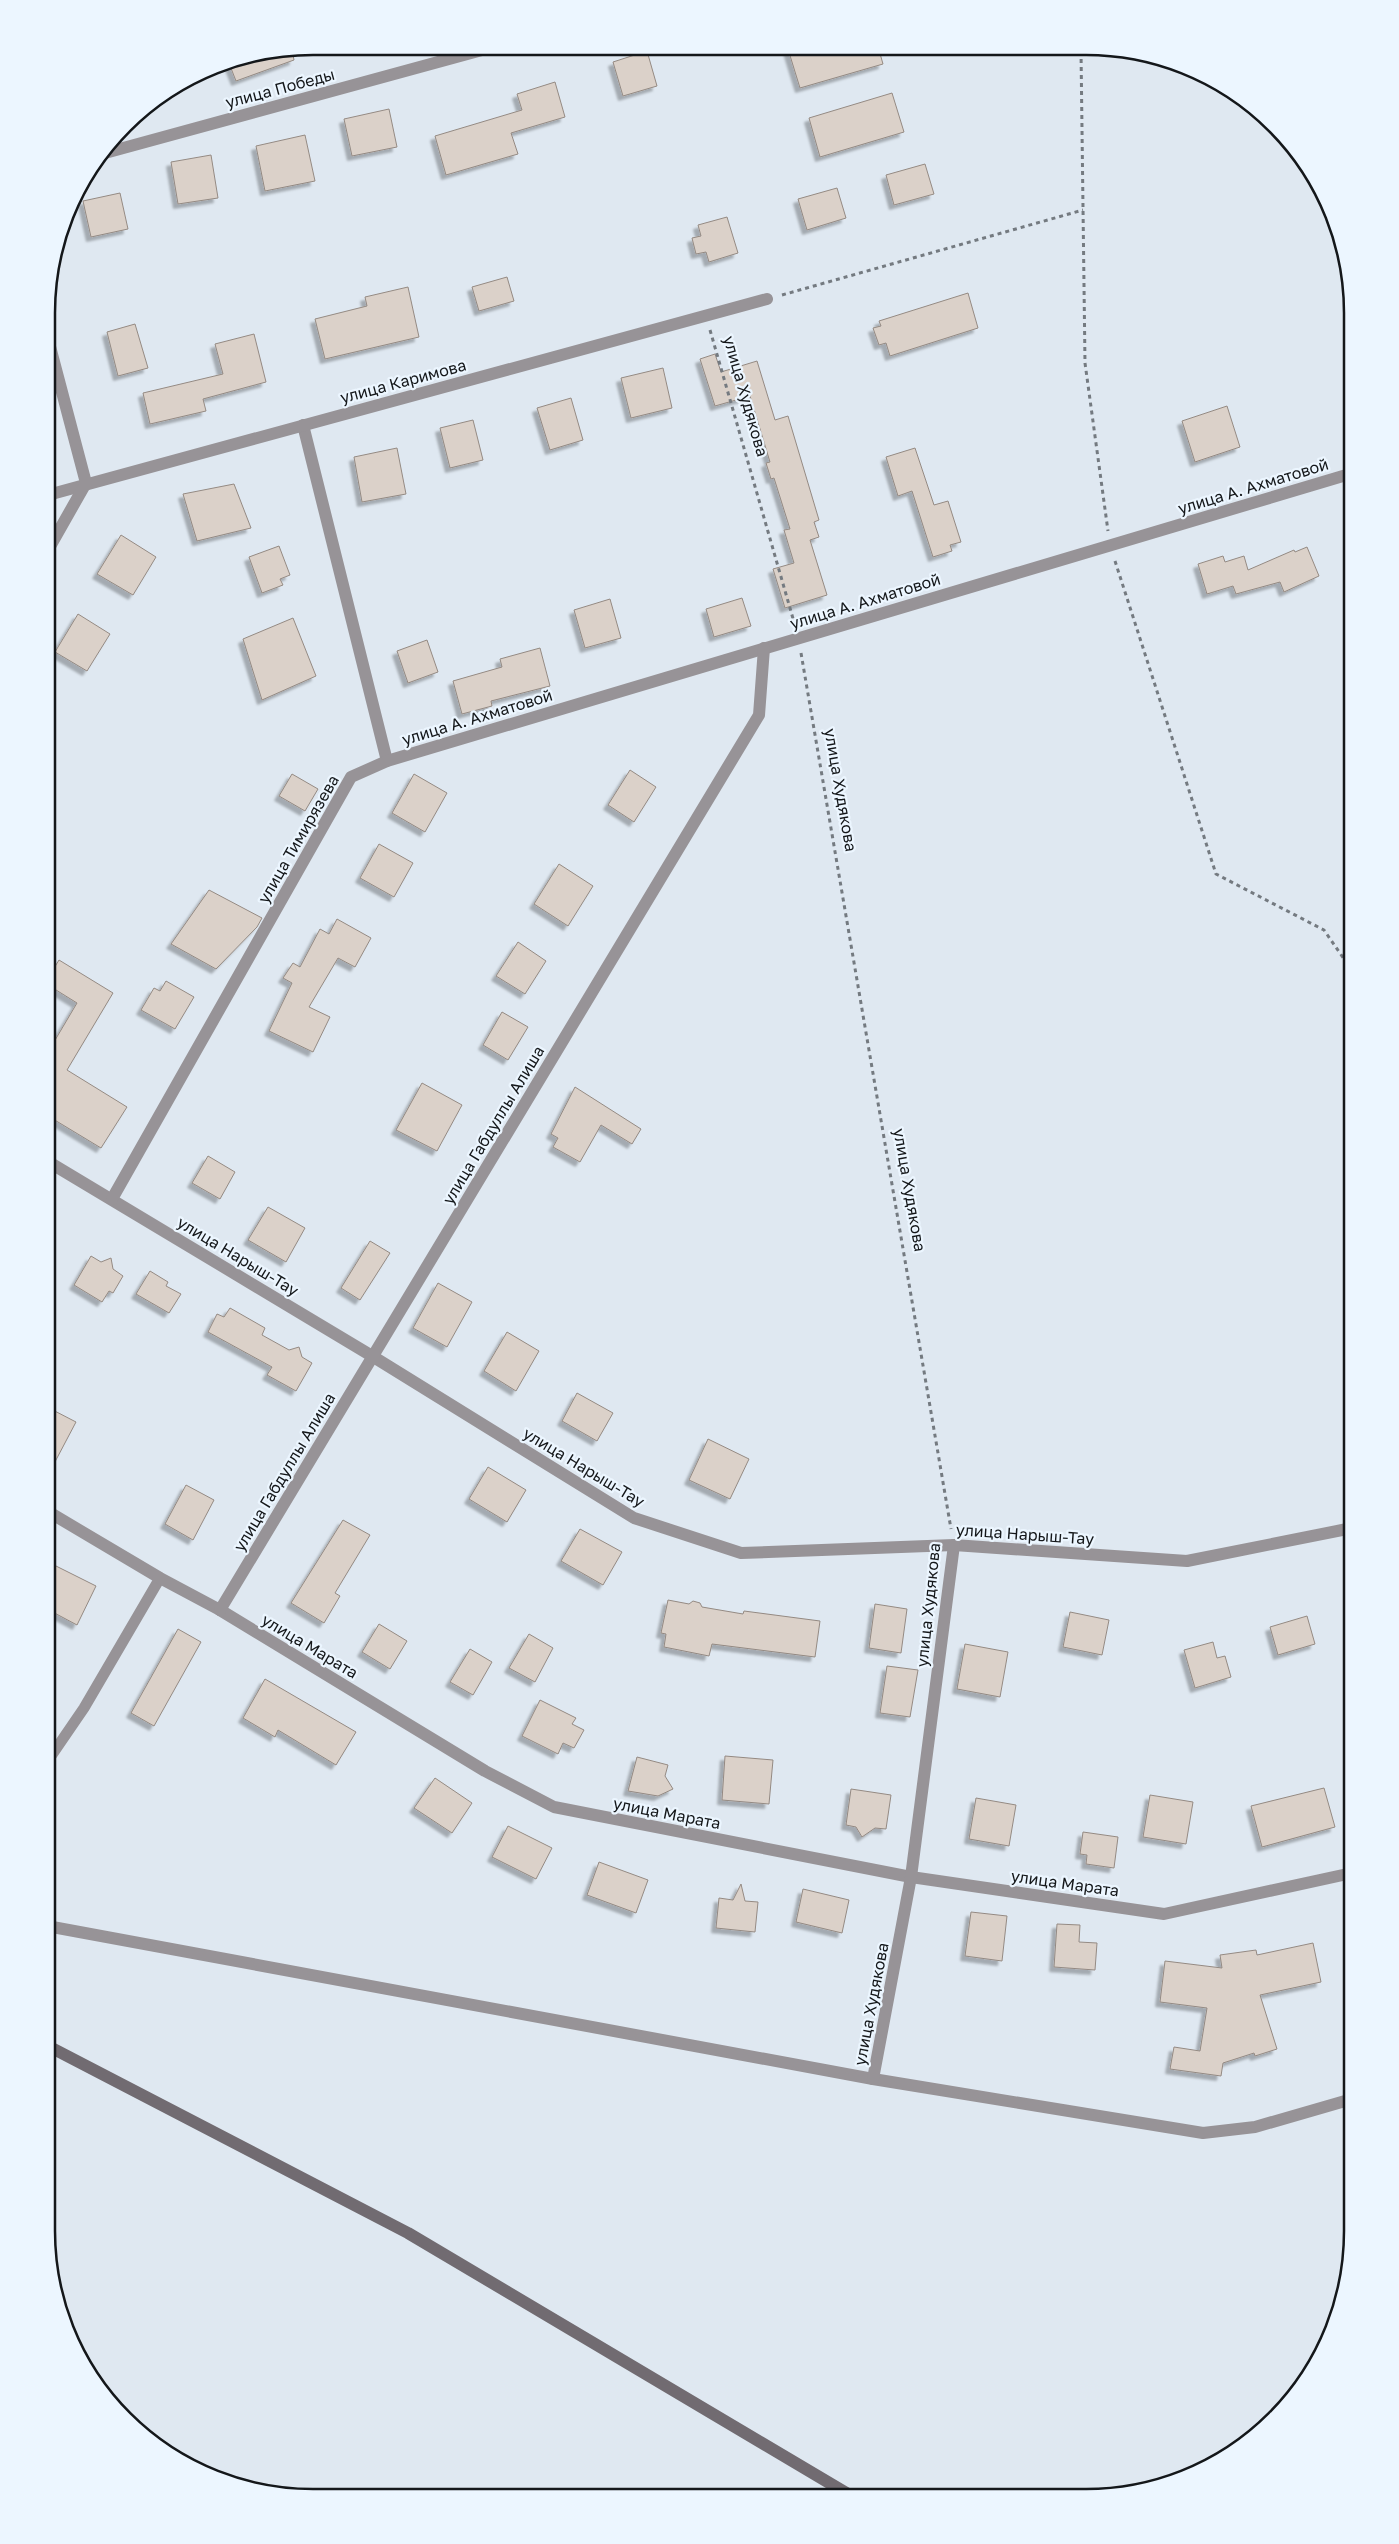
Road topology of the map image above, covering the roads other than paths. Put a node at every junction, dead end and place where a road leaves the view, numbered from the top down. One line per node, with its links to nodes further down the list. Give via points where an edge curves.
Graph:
1 (464, 55): 2 (street, улица Победы)
2 (111, 153)
3 (767, 299): 5 (street, улица Каримова)
4 (55, 366): 7 (street)
5 (303, 425): 7 (street, улица Каримова); 11 (street)
6 (1344, 476): 10 (street, улица А. Ахматовой)
7 (86, 484): 8 (street, улица Каримова); 9 (street)
8 (55, 493)
9 (55, 538)
10 (764, 648): 11 (street, улица А. Ахматовой); 14 (street, улица Габдуллы Алиша, via 759,715)
11 (387, 761): 13 (street, улица Тимирязева, via 351,777)
12 (55, 1165): 13 (street, улица Нарыш-Тау)
13 (112, 1199): 14 (street, улица Нарыш-Тау)
14 (372, 1356): 17 (street, улица Нарыш-Тау, via 634,1518 741,1553); 19 (street, улица Габдуллы Алиша)
15 (55, 1516): 18 (street, улица Марата)
16 (1344, 1530): 17 (street, улица Нарыш-Тау, via 1187,1561)
17 (954, 1545): 22 (street, улица Худякова)
18 (160, 1578): 19 (street, улица Марата); 20 (lane, via 84,1708)
19 (220, 1610): 22 (street, улица Марата, via 484,1771 554,1807)
20 (55, 1750)
21 (1344, 1876): 22 (street, улица Марата, via 1164,1914)
22 (911, 1877): 25 (street, улица Худякова)
23 (55, 1927): 25 (street)
24 (55, 2050): 27 (main road, via 408,2233)
25 (873, 2079): 26 (street, via 1203,2133 1255,2127)
26 (1344, 2101)
27 (840, 2489)

